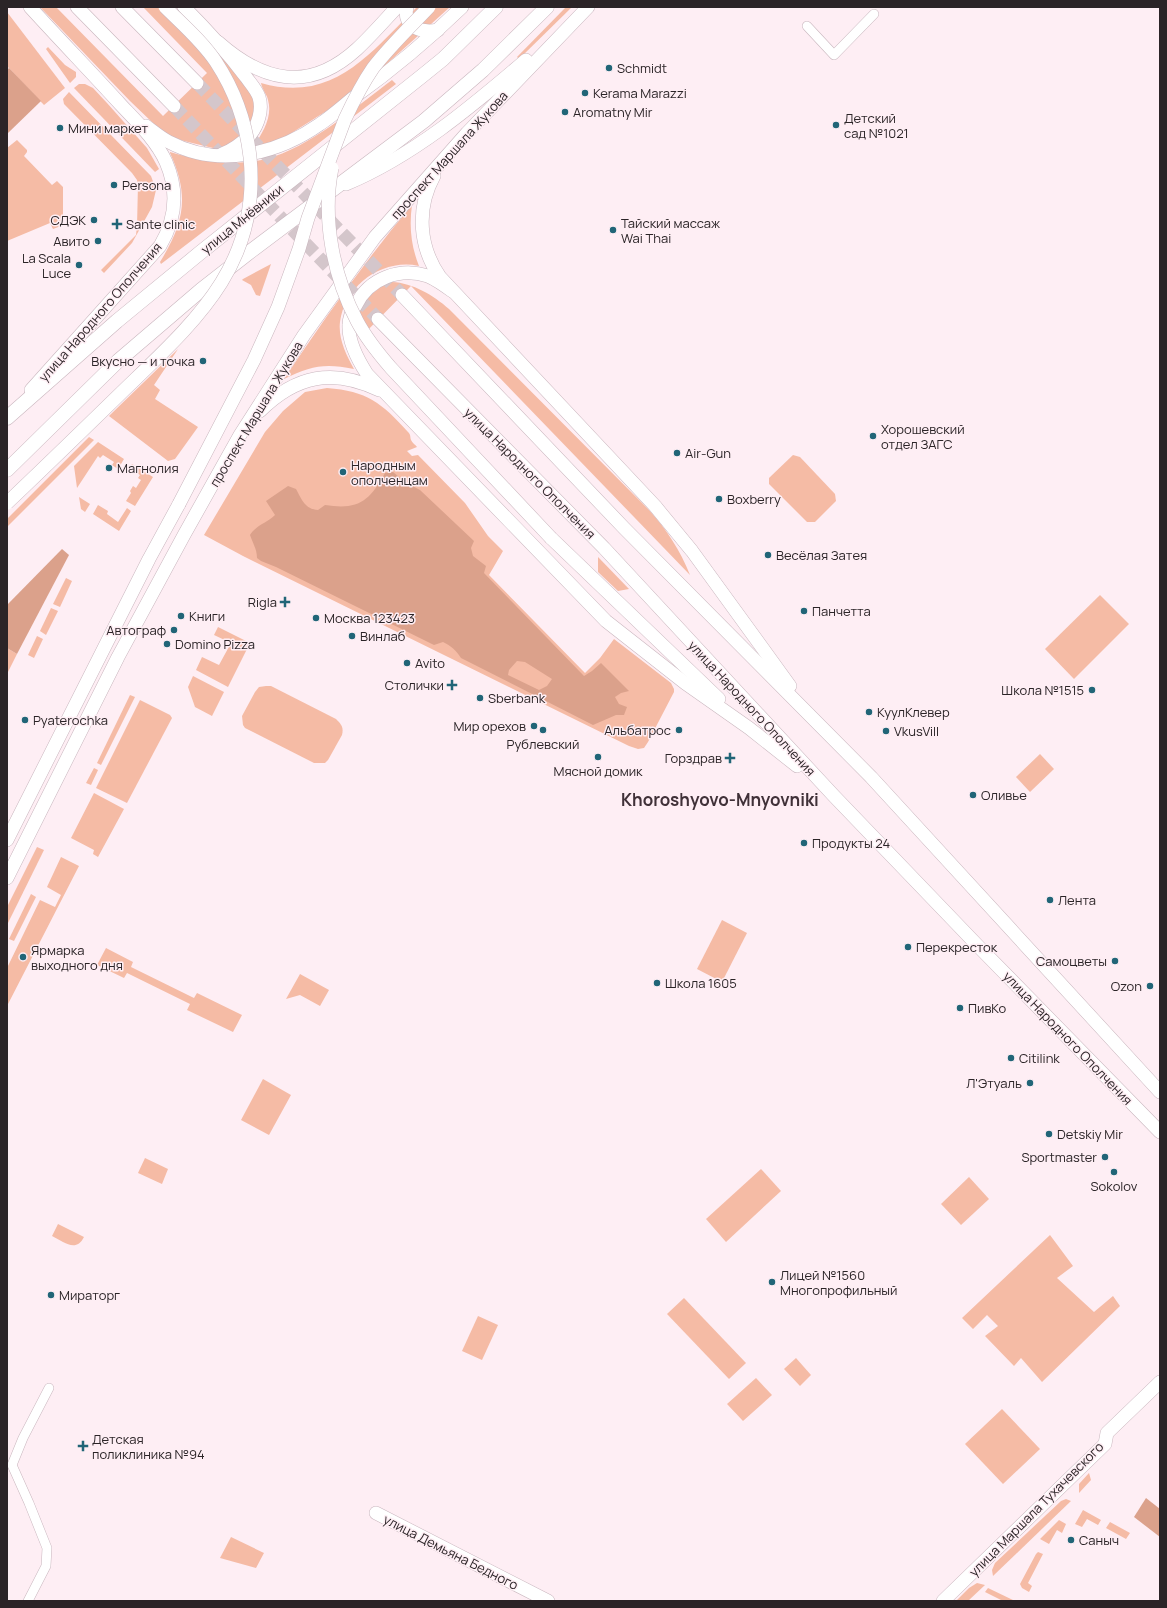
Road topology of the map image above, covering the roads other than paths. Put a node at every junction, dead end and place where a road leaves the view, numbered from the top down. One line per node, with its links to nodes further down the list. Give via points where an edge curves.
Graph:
1 (30, 7): 18 (main road)
2 (77, 7): 19 (main road)
3 (122, 7): 17 (main road)
4 (165, 7): 31 (main road, bridge, via 212,56 228,81 240,110 248,140 252,186 245,232 227,274 202,311)
5 (184, 7): 16 (main road)
6 (397, 7): 16 (main road, via 345,59 323,72 303,78 281,77 258,70)
7 (407, 7): 15 (main road, via 407,19 412,26 427,32)
8 (429, 7): 20 (main road, bridge, via 373,69 352,104)
9 (462, 7): 15 (main road)
10 (496, 7): 28 (main road, улица Мнёвники, via 422,76 145,298)
11 (547, 7): 23 (main road, via 454,96)
12 (587, 8): 21 (main road, проспект Маршала Жукова); 23 (main road, via 508,75 406,153 371,173)
13 (874, 14): 14 (street, via 834,55)
14 (807, 26)
15 (438, 30): 22 (main road, via 333,115 293,140 265,152 231,156)
16 (218, 42): 22 (main road, via 253,86 261,107 256,126 244,141 227,152)
17 (197, 83)
18 (114, 97): 22 (main road, via 141,122 168,141 186,149); 28 (main road, улица Народного Ополчения, via 152,140 166,162 174,191 172,220 167,233 150,258)
19 (174, 106)
20 (338, 136): 33 (main road, bridge, via 329,187 329,220 333,252 345,296 372,346 551,538); 35 (main road, bridge, via 297,255 254,360 149,559)
21 (454, 147): 24 (main road, via 429,184 422,217 423,236 430,261); 29 (main road, проспект Маршала Жукова, via 357,261 304,334)
22 (212, 155)
23 (335, 188): 30 (main road, via 201,290 118,361)
24 (452, 291): 27 (main road, via 428,276 404,273 373,283 358,301 349,323 351,338 364,369); 32 (main road, via 655,506 692,551)
25 (402, 295): 32 (main road, via 624,528)
26 (378, 319): 34 (main road, улица Народного Ополчения, via 604,548)
27 (386, 394): 29 (main road, via 350,379 310,379 272,400); 33 (main road, via 606,621 685,683)
28 (7, 418)
29 (240, 435): 36 (main road, проспект Маршала Жукова, via 118,657)
30 (7, 470)
31 (7, 504)
32 (817, 722): 37 (main road, via 871,777)
33 (749, 728): 34 (main road)
34 (834, 796): 38 (main road, улица Народного Ополчения)
35 (7, 840)
36 (7, 878)
37 (1160, 1092)
38 (1160, 1132)
39 (1160, 1382): 44 (main road, улица Маршала Тухачевского, via 1108,1433 1105,1444)
40 (49, 1388): 42 (street, via 12,1465 47,1548 46,1566)
41 (376, 1513): 43 (main road, улица Демьяна Бедного)
42 (28, 1601)
43 (548, 1601)
44 (943, 1601)

